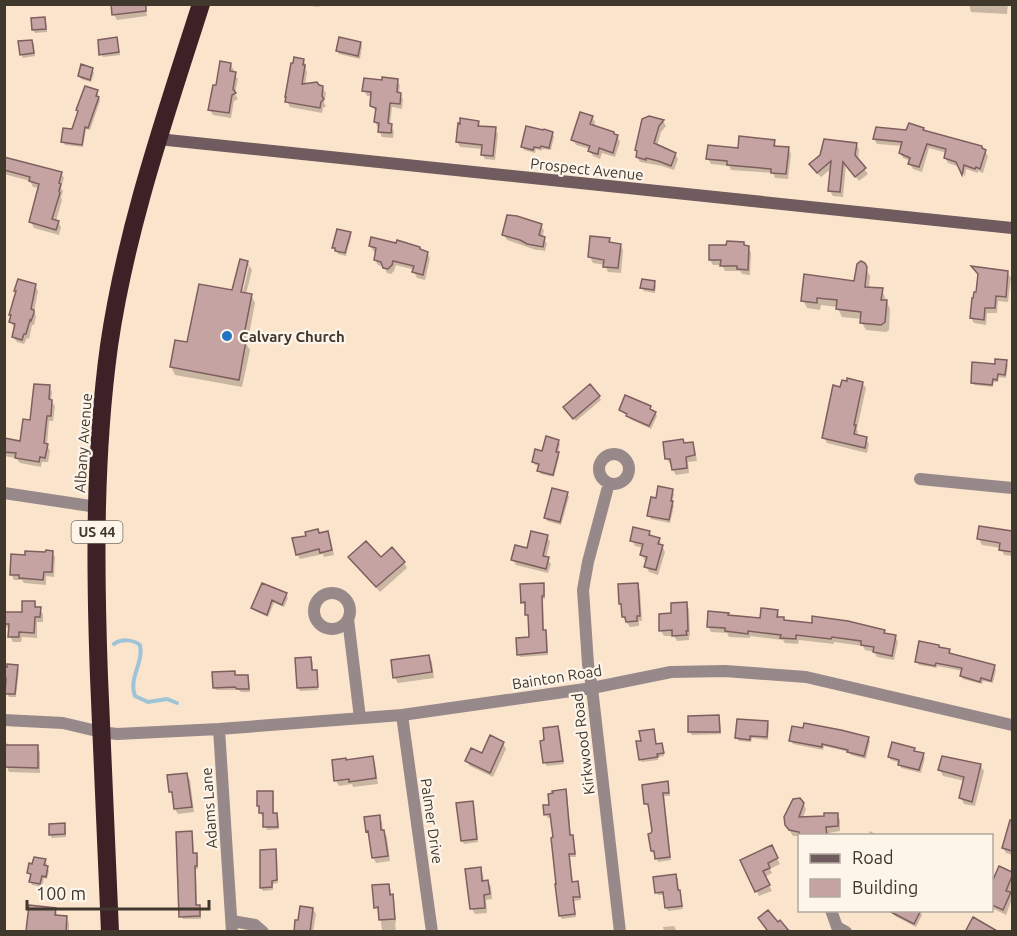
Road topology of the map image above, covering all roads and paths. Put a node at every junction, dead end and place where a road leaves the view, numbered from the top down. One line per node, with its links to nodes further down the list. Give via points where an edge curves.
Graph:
1 (201, 4): 2 (highway, Albany Avenue / US 44)
2 (158, 139): 3 (main road, Prospect Avenue); 8 (highway, Albany Avenue / US 44, via 120,285 110,345)
3 (1012, 228)
4 (920, 479): 6 (street)
5 (609, 483): 10 (street, Kirkwood Road, via 584,590)
6 (1012, 488)
7 (4, 493): 8 (street)
8 (97, 507): 16 (highway, Albany Avenue / US 44)
9 (348, 619): 12 (street)
10 (592, 688): 11 (street, Bainton Road); 14 (street, Bainton Road, via 671,672 806,677); 22 (street, Kirkwood Road)
11 (402, 715): 12 (street, Bainton Road); 21 (street, Palmer Drive)
12 (360, 718): 15 (street, Bainton Road)
13 (4, 720): 16 (street, Bainton Road, via 63,723)
14 (1012, 725)
15 (219, 729): 16 (street, Bainton Road); 18 (street, Adams Lane)
16 (100, 732): 19 (highway, Albany Avenue / US 44)
17 (832, 912): 23 (street, via 837,927)
18 (232, 926): 20 (street, Adams Lane, via 255,925)
19 (110, 932)
20 (263, 932)
21 (432, 932)
22 (620, 932)
23 (846, 932)

